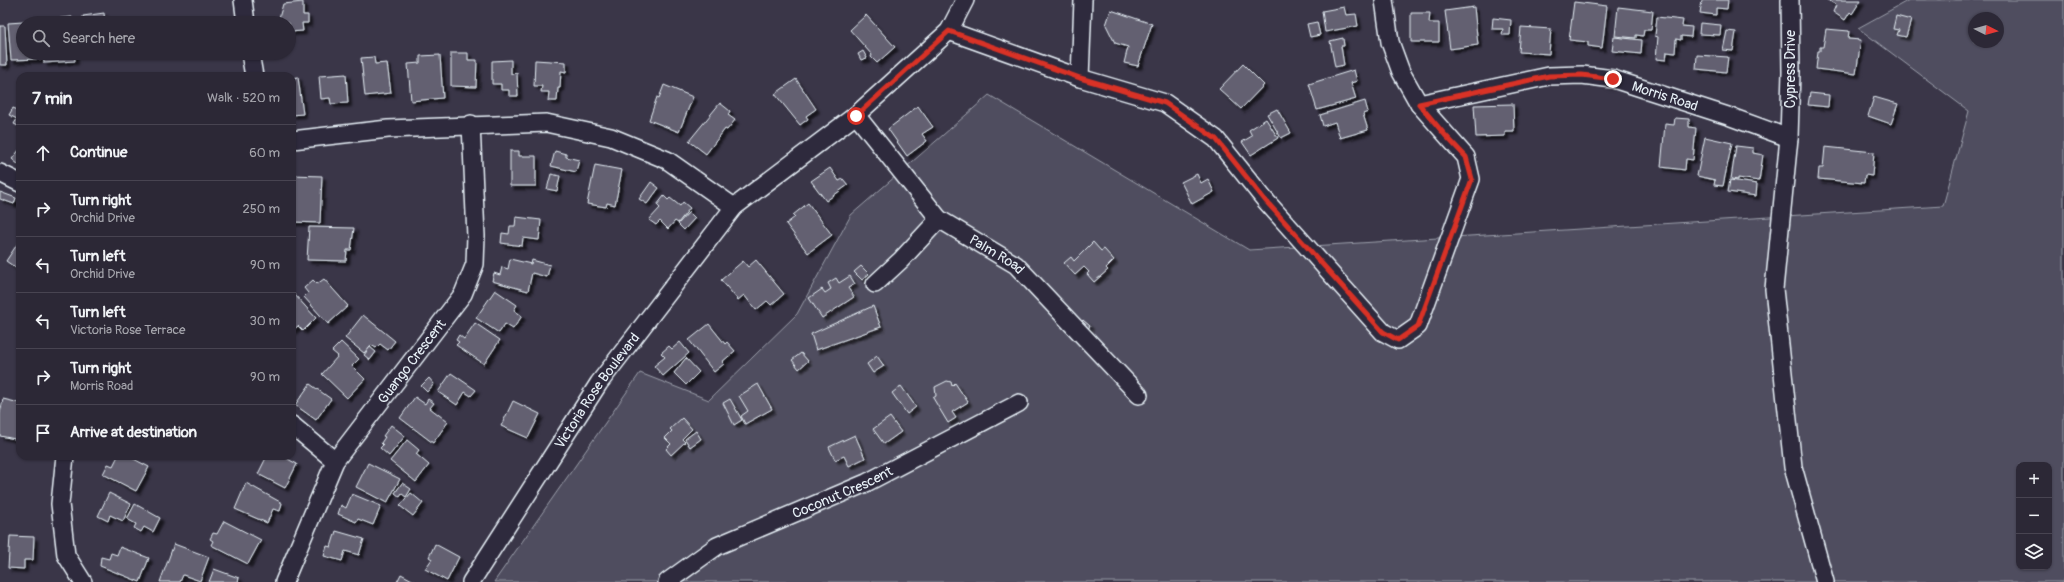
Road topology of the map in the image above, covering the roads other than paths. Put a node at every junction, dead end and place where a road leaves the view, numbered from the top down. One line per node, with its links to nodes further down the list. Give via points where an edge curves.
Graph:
1 (243, 0): 6 (street)
2 (966, 0): 7 (street)
3 (1083, 0): 10 (street)
4 (1384, 0): 11 (street, via 1390,42 1401,72)
5 (1790, 0): 14 (street, Cypress Drive)
6 (245, 16)
7 (949, 31): 10 (street); 12 (street, Victoria Rose Boulevard)
8 (251, 60): 9 (street)
9 (253, 72)
10 (1080, 78): 11 (street, via 1165,103 1216,139 1265,200 1383,332 1398,340 1418,326 1472,179 1466,157)
11 (1419, 104): 14 (street, Morris Road, via 1549,76 1582,75 1620,81)
12 (856, 116): 18 (street, Victoria Rose Boulevard); 19 (street, Palm Road)
13 (471, 124): 15 (street, via 388,129); 18 (street, via 546,123 611,137 667,160); 25 (street, Guango Crescent, via 476,236 473,270 463,294)
14 (1790, 138): 30 (street, Cypress Drive, via 1774,288 1793,467)
15 (296, 140)
16 (0, 172): 17 (street)
17 (16, 181)
18 (734, 207): 28 (street, Victoria Rose Boulevard, via 600,383)
19 (939, 219): 20 (street); 21 (street, Palm Road, via 1016,265)
20 (875, 284)
21 (1139, 396)
22 (1019, 403): 29 (street, Coconut Crescent, via 866,483 717,546)
23 (296, 428): 25 (street)
24 (66, 460): 26 (street, via 60,504 66,555)
25 (335, 461): 27 (street, Guango Crescent)
26 (83, 582)
27 (284, 582)
28 (471, 582)
29 (667, 582)
30 (1825, 582)

